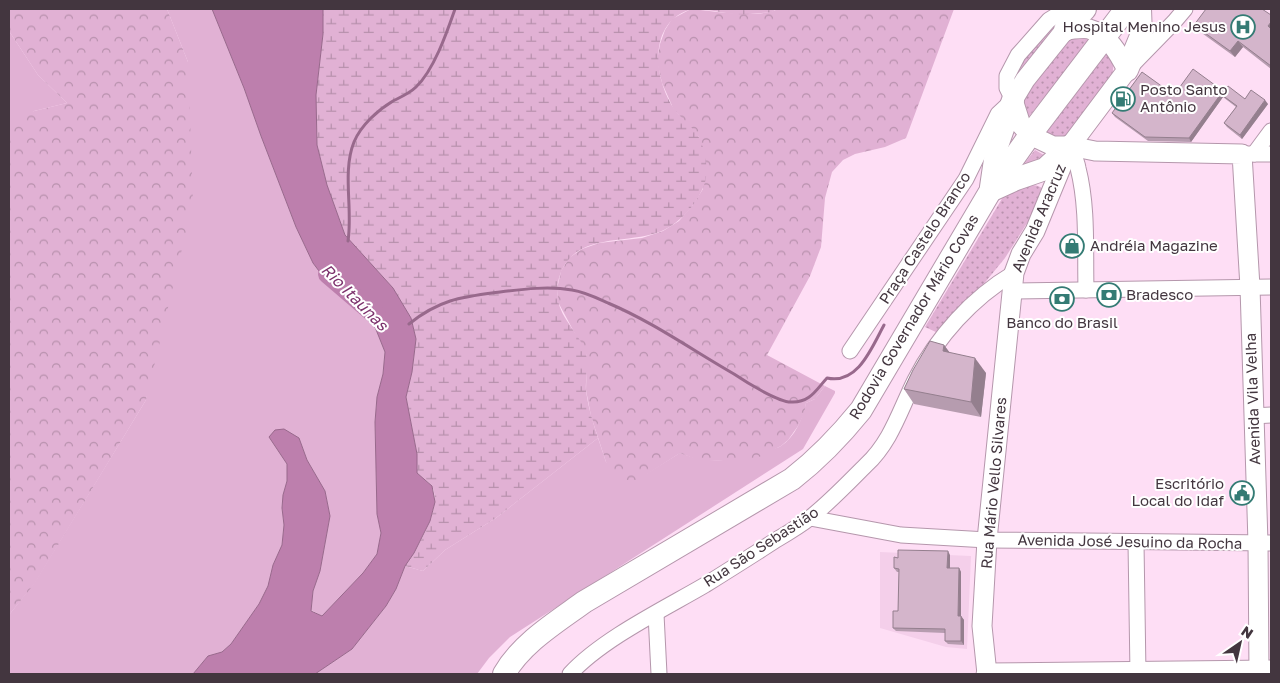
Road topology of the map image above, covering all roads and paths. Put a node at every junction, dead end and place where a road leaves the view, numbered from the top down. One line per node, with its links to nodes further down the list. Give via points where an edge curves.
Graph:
1 (1073, 9): 6 (main road, Praça Castelo Branco)
2 (1085, 9): 6 (highway)
3 (1126, 9): 7 (highway, Rodovia Governador Mário Covas)
4 (1140, 9): 8 (highway, via 1141,36)
5 (1185, 9): 8 (street)
6 (1066, 20): 7 (main road); 9 (main road, Praça Castelo Branco)
7 (1105, 38): 8 (main road); 11 (highway, Rodovia Governador Mário Covas)
8 (1128, 70): 12 (main road)
9 (1013, 100): 11 (main road, via 1021,124); 15 (highway, via 996,146); 20 (street, Praça Castelo Branco, via 998,114 966,179)
10 (1271, 131): 13 (street)
11 (1030, 135): 12 (main road, via 1053,146); 15 (highway, Rodovia Governador Mário Covas)
12 (1070, 146): 13 (main road, via 1095,151); 15 (highway, via 1045,169); 16 (main road, Avenida Aracruz, via 1021,254); 19 (street, via 1078,167 1084,209)
13 (1248, 154): 14 (street); 17 (main road, Avenida Vila Velha)
14 (1271, 154)
15 (991, 190): 30 (highway, Rodovia Governador Mário Covas, via 861,410 815,461 792,479 562,618 530,643)
16 (1013, 282): 19 (street); 22 (street, Rua São Sebastião, via 996,284 979,297 935,345 884,444 869,463); 23 (main road, Rua Mário Vello Silvares)
17 (1250, 287): 18 (street); 19 (street); 21 (main road, Avenida Vila Velha)
18 (1271, 287)
19 (1086, 290)
20 (850, 351)
21 (1262, 416): 25 (main road, Avenida Vila Velha)
22 (810, 518): 23 (street, Avenida José Jesuino da Rocha, via 901,535); 26 (street, Rua São Sebastião)
23 (987, 540): 24 (street, Avenida José Jesuino da Rocha); 29 (main road, Rua Mário Vello Silvares, via 982,626)
24 (1136, 542): 25 (street, Avenida José Jesuino da Rocha); 28 (street)
25 (1265, 543): 27 (main road, Avenida Vila Velha)
26 (656, 614): 31 (street, Rua São Sebastião, via 618,636); 32 (street)
27 (1263, 670): 28 (street)
28 (1138, 672): 29 (street)
29 (985, 673)
30 (504, 674)
31 (570, 674)
32 (659, 674)

